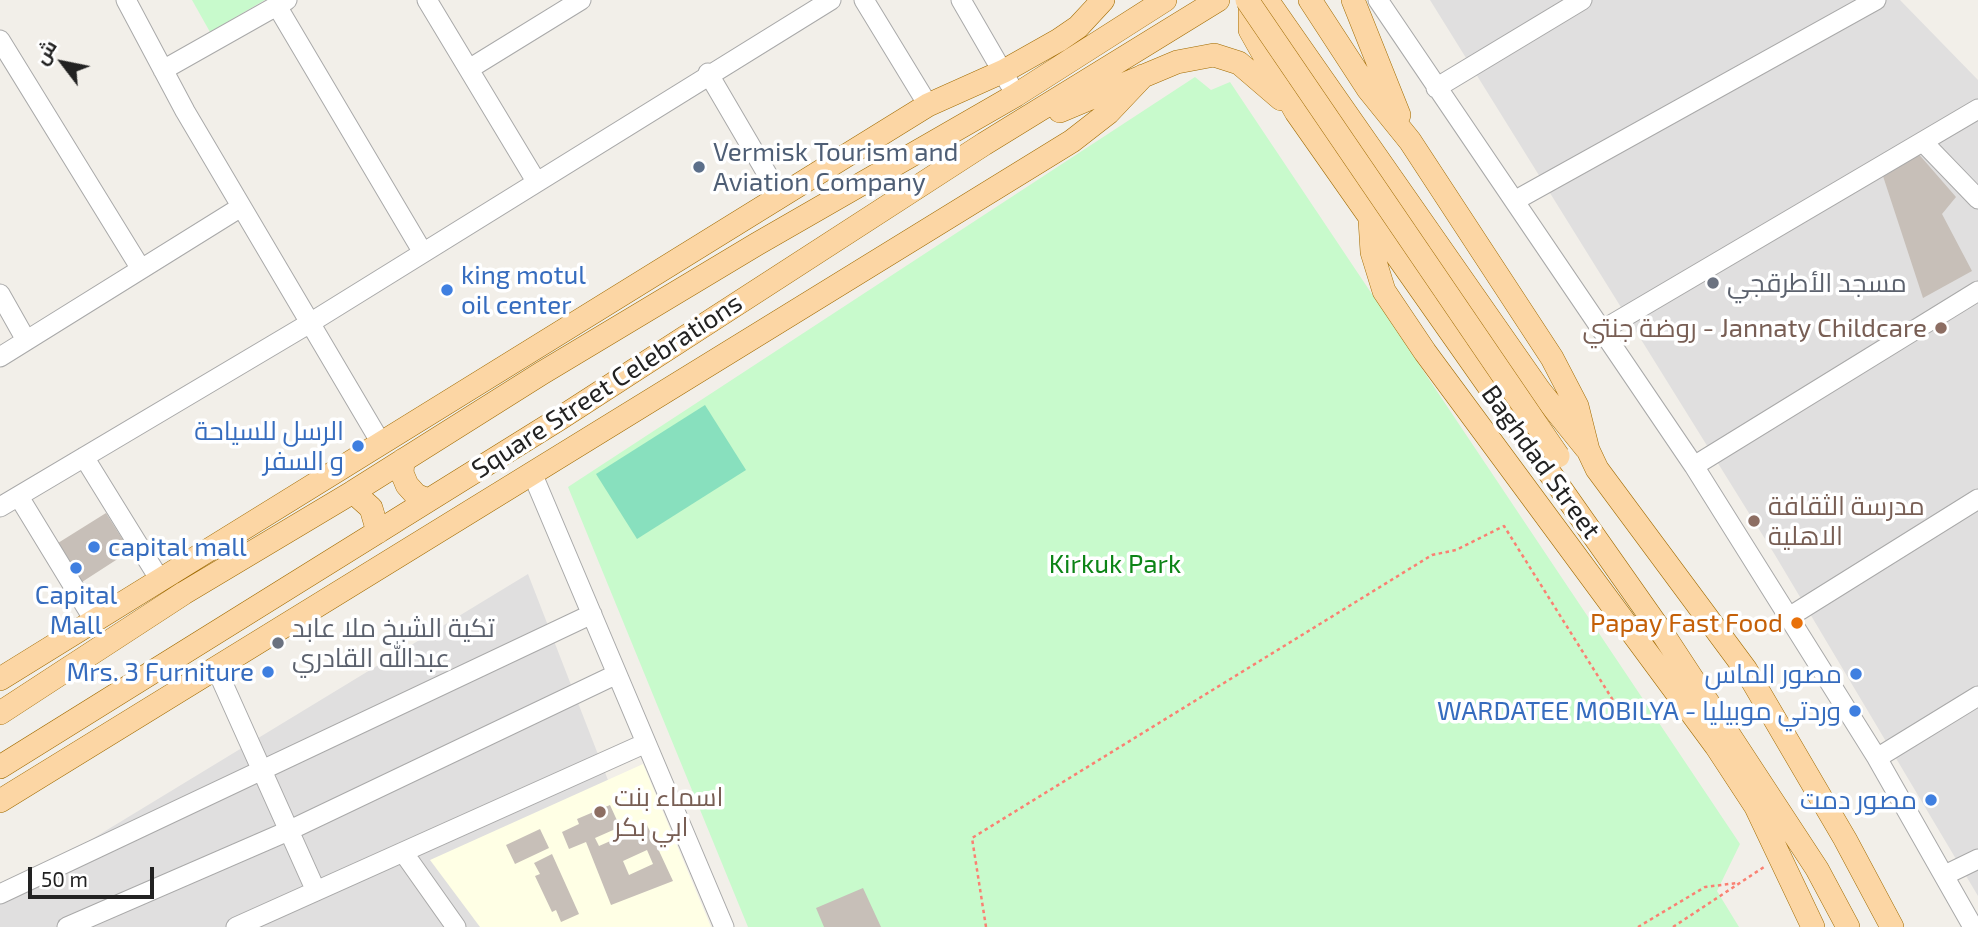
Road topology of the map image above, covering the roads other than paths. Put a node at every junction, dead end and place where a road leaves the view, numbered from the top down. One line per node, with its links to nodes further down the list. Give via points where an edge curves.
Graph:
1 (126, 0): 20 (street)
2 (427, 0): 19 (street)
3 (581, 0): 19 (street)
4 (831, 0): 22 (street)
5 (864, 0): 26 (street)
6 (961, 0): 21 (street)
7 (1102, 0): 21 (main road, via 1078,27)
8 (1165, 0): 25 (main road, Square Street Celebrations)
9 (1247, 0): 63 (main road, bridge, via 1558,456)
10 (1265, 0): 28 (main road, Baghdad Street, via 1250,11 1250,30); 53 (main road, via 1540,391)
11 (1310, 0): 29 (main road, Baghdad Street, via 1368,89)
12 (1353, 0): 29 (main road)
13 (1378, 0): 24 (street)
14 (1582, 0): 24 (street)
15 (1876, 0): 35 (street)
16 (1215, 1): 31 (main road, Square Street Celebrations)
17 (282, 3): 20 (street); 40 (street)
18 (0, 40): 41 (street)
19 (469, 69): 32 (street)
20 (163, 70): 36 (street)
21 (1003, 71): 25 (street); 26 (main road)
22 (708, 74): 32 (street); 33 (street)
23 (1143, 76): 28 (main road, via 1188,59 1214,55 1250,71); 31 (main road); 52 (main road, via 1108,113 1072,141)
24 (1436, 88): 35 (street)
25 (1016, 95): 39 (main road, Square Street Celebrations)
26 (928, 105): 33 (main road)
27 (1978, 109): 30 (street)
28 (1296, 112): 37 (main road, Baghdad Street)
29 (1410, 141): 53 (main road, Baghdad Street, via 1552,358 1577,406)
30 (1923, 142): 34 (street); 45 (street)
31 (984, 144): 50 (main road, Square Street Celebrations)
32 (536, 181): 40 (street)
33 (780, 196): 38 (main road)
34 (1978, 199)
35 (1516, 200): 45 (street)
36 (241, 207): 41 (street); 44 (street)
37 (1370, 219): 63 (main road, Baghdad Street); 70 (main road, via 1372,252 1384,291)
38 (742, 220): 39 (main road); 47 (main road)
39 (757, 244): 49 (main road, Square Street Celebrations)
40 (422, 251): 44 (street)
41 (141, 269): 46 (street)
42 (1978, 291): 56 (street)
43 (0, 294): 46 (street)
44 (310, 323): 51 (street); 54 (street)
45 (1604, 329): 56 (street)
46 (26, 340): 48 (street)
47 (529, 352): 49 (main road); 51 (main road)
48 (0, 357)
49 (542, 373): 55 (main road, Square Street Celebrations)
50 (559, 419): 52 (main road); 61 (main road, Square Street Celebrations)
51 (381, 443): 65 (main road)
52 (575, 447): 57 (main road)
53 (1588, 450): 93 (main road, Baghdad Street, via 1597,469 1746,670)
54 (84, 457): 59 (street); 65 (street)
55 (403, 460): 58 (main road, Square Street Celebrations); 61 (main road, via 407,485)
56 (1694, 466): 68 (street)
57 (532, 473): 67 (street); 71 (main road)
58 (353, 492): 64 (main road, via 371,508); 75 (main road, Square Street Celebrations, via 184,593)
59 (19, 497): 62 (street); 69 (street)
60 (1978, 499): 68 (street)
61 (428, 500): 64 (main road, Square Street Celebrations)
62 (0, 507)
63 (1589, 529): 66 (main road, Baghdad Street)
64 (378, 532): 78 (main road, Square Street Celebrations)
65 (160, 580): 69 (main road)
66 (1645, 608): 70 (main road); 92 (main road, Baghdad Street, via 1817,869)
67 (592, 614): 72 (street); 79 (street)
68 (1789, 617): 77 (street)
69 (94, 620): 73 (main road)
70 (1630, 631): 91 (main road, via 1756,807)
71 (216, 668): 79 (street); 80 (main road)
72 (617, 674): 76 (street); 81 (street)
73 (0, 679)
74 (1978, 696): 77 (street)
75 (0, 713)
76 (646, 743): 82 (street); 90 (street)
77 (1877, 758): 84 (street)
78 (0, 766)
79 (260, 771): 81 (street); 86 (street)
80 (1, 797)
81 (289, 831): 85 (street); 87 (street)
82 (403, 852): 85 (street); 89 (street)
83 (1978, 859): 84 (street)
84 (1945, 875): 94 (street)
85 (316, 891): 88 (street)
86 (0, 894)
87 (66, 927)
88 (236, 927)
89 (456, 927)
90 (724, 927)
91 (1813, 927)
92 (1848, 927)
93 (1892, 927)
94 (1973, 927)

